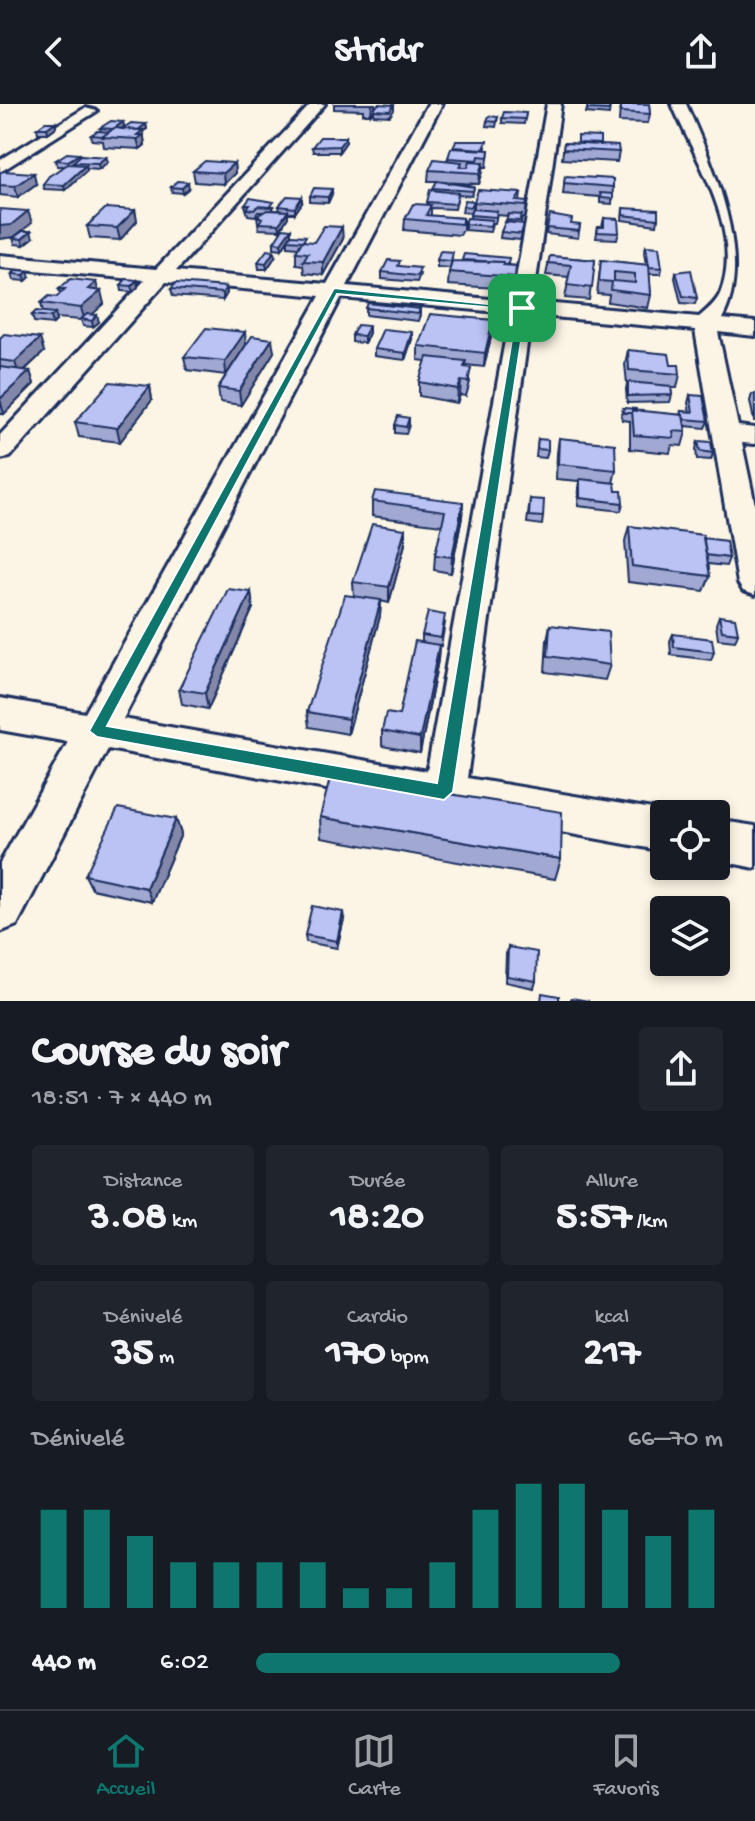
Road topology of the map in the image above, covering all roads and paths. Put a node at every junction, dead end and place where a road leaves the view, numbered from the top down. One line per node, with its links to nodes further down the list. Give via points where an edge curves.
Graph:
1 (318, 104): 8 (street)
2 (435, 104): 9 (street)
3 (554, 104): 10 (street)
4 (679, 104): 11 (street, via 721,190 741,256 730,297)
5 (90, 111): 6 (street)
6 (0, 167)
7 (0, 261): 8 (street)
8 (161, 275): 9 (street); 15 (street)
9 (334, 291): 10 (street); 18 (street)
10 (522, 308): 11 (street); 19 (street)
11 (705, 324): 12 (street); 13 (street)
12 (755, 329)
13 (726, 433): 14 (street); 16 (street)
14 (755, 436)
15 (0, 451)
16 (755, 583)
17 (0, 714): 18 (street)
18 (97, 731): 19 (street); 23 (street)
19 (444, 792): 20 (street)
20 (650, 829)
21 (730, 843): 22 (street)
22 (755, 847)
23 (0, 909)

